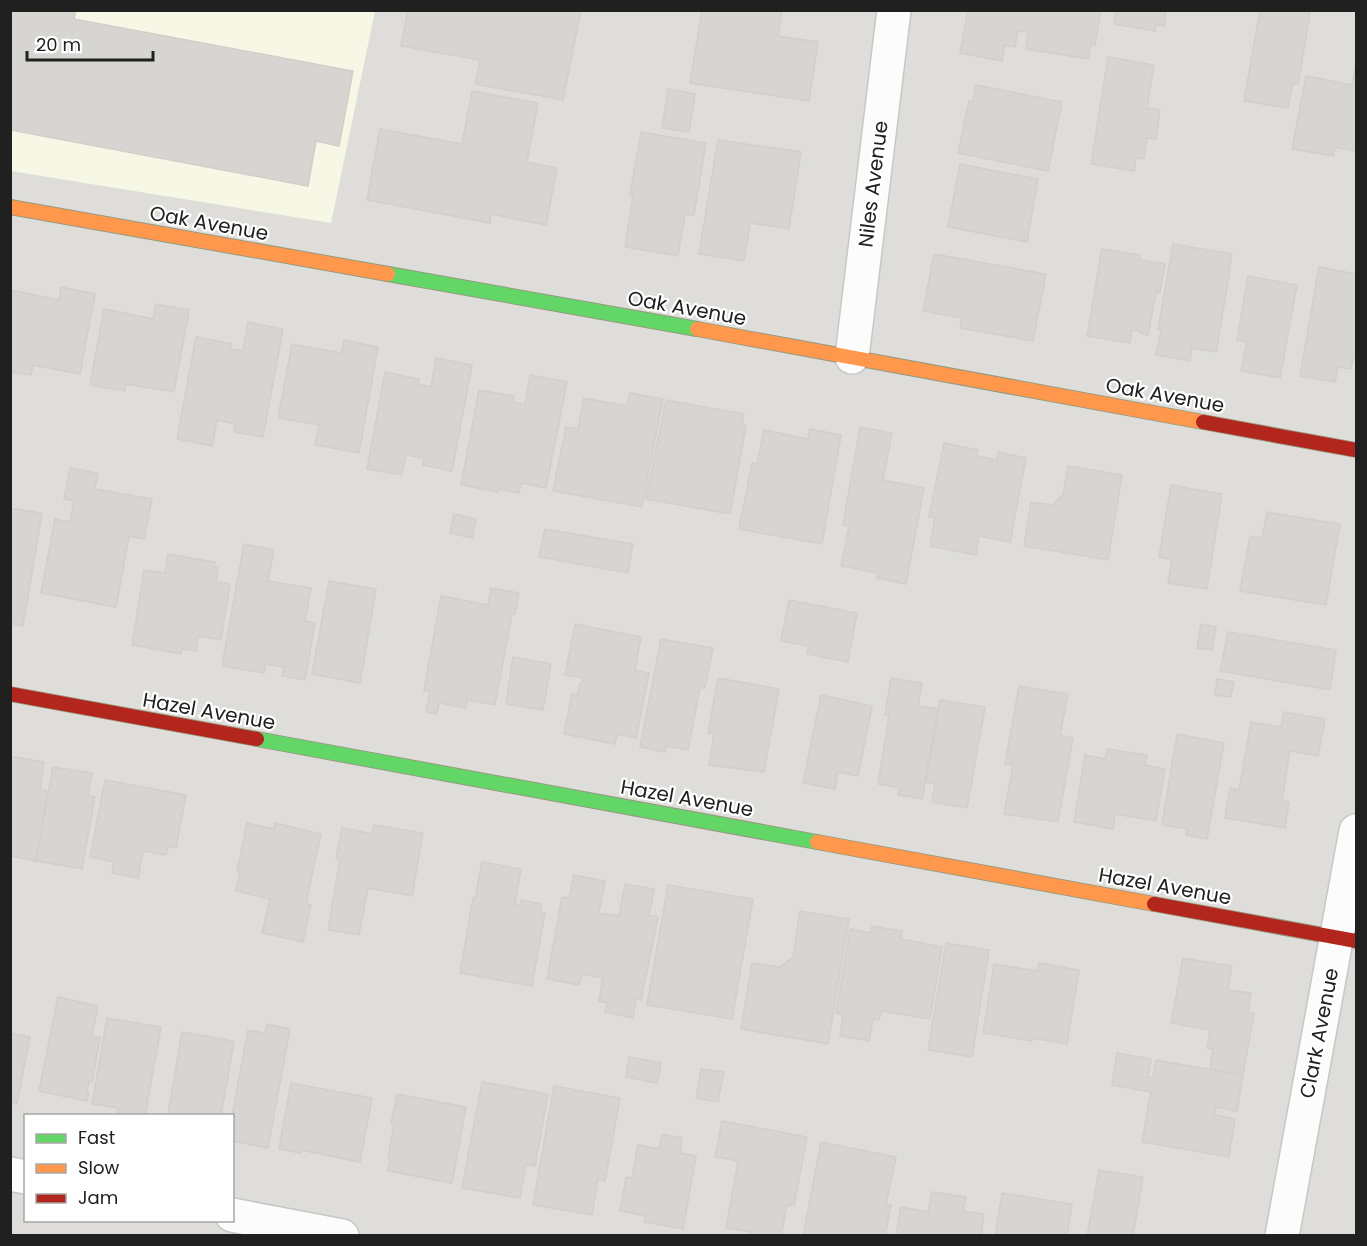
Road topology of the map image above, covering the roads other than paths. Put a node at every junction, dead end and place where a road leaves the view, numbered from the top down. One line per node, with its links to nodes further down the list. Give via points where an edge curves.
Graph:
1 (894, 10): 3 (street, Niles Avenue)
2 (10, 207): 3 (street, Oak Avenue)
3 (852, 357): 4 (street, Oak Avenue)
4 (1356, 450)
5 (10, 694): 7 (street, Hazel Avenue)
6 (1356, 831): 7 (street, Clark Avenue)
7 (1347, 939): 10 (street, Clark Avenue)
8 (234, 1215): 9 (street)
9 (342, 1236)
10 (1281, 1236)

